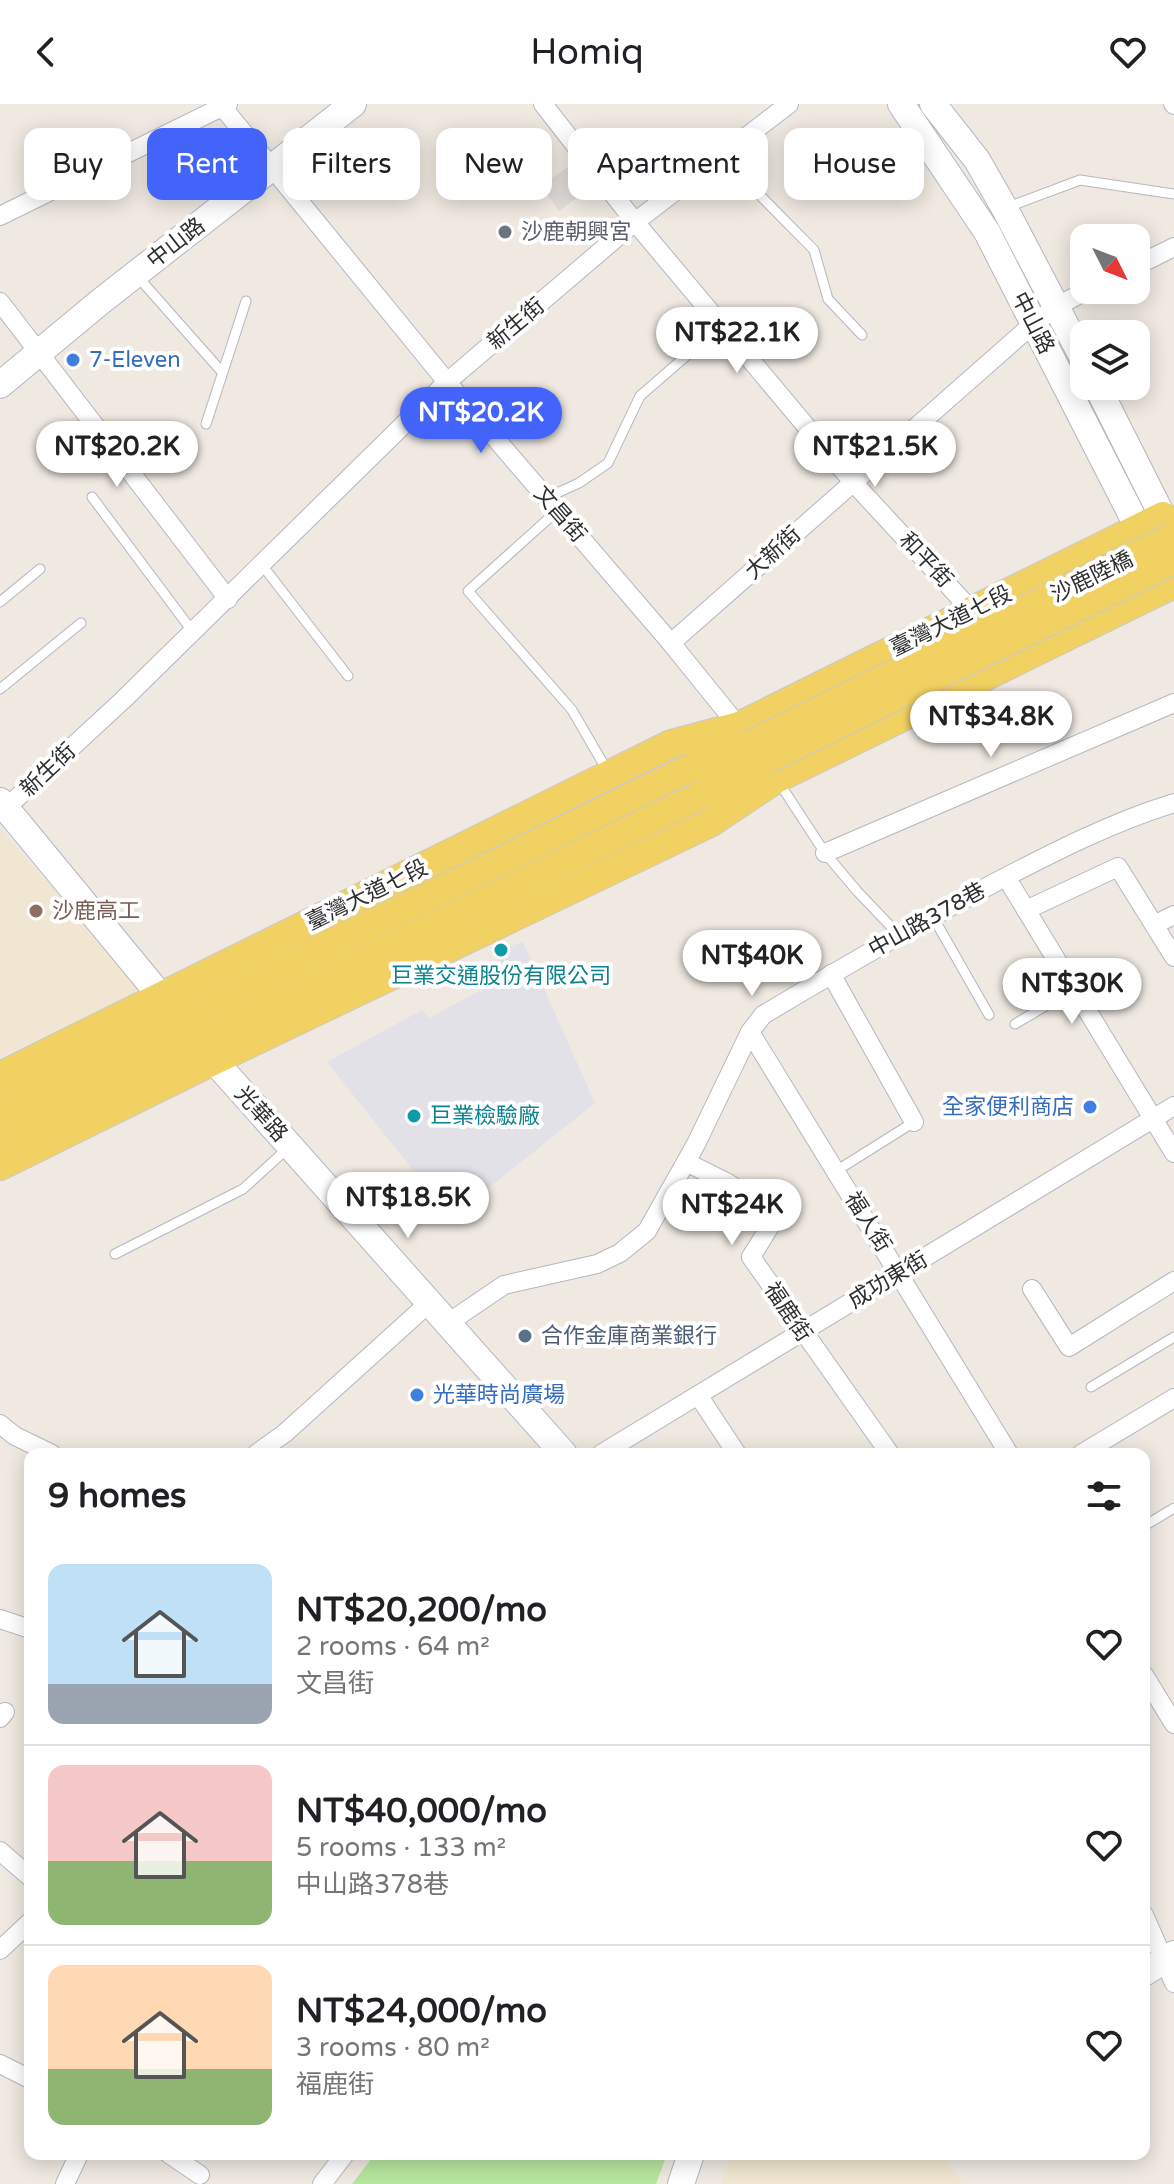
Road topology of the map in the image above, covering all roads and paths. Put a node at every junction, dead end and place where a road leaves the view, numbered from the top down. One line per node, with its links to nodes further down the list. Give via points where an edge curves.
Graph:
1 (353, 104): 8 (street, 中山路)
2 (543, 104): 14 (street, 和平街)
3 (789, 104): 7 (street, 新生街)
4 (901, 104): 23 (street, 中山路, via 987,232)
5 (933, 104): 12 (street, 中山路, via 977,160)
6 (223, 105): 8 (street, 文昌街); 13 (street)
7 (758, 128)
8 (274, 168): 17 (street, 中山路); 28 (street, 文昌街)
9 (1174, 194): 12 (lane, via 1080,180)
10 (664, 200): 14 (street, 新生街)
11 (765, 200): 25 (lane, via 814,250 828,299)
12 (1005, 209): 21 (street, 中山路)
13 (0, 216)
14 (635, 222): 22 (street, 和平街); 28 (street, 新生街)
15 (1174, 247): 16 (street)
16 (1150, 259)
17 (136, 274): 26 (street, 中山路); 27 (lane)
18 (1070, 299): 21 (street, 大新街)
19 (246, 301): 27 (lane)
20 (0, 302): 26 (street)
21 (1057, 306): 23 (street, 大新街); 24 (street, 中山路)
22 (723, 324): 32 (street, 和平街); 34 (lane, via 640,396 608,463)
23 (1033, 324): 32 (street, 大新街); 35 (street, 中山路)
24 (1070, 332)
25 (862, 335)
26 (39, 353): 29 (street, 中山路); 39 (street)
27 (222, 372): 31 (lane)
28 (447, 382): 34 (street, 文昌街); 36 (street, 新生街)
29 (0, 385)
30 (1104, 400): 35 (street, 中山路)
31 (206, 424)
32 (852, 481): 41 (street, 和平街); 44 (street, 大新街)
33 (92, 497): 43 (lane)
34 (552, 504): 44 (street, 文昌街); 49 (lane, via 468,591 572,710)
35 (1166, 522): 38 (street, 中山路); 41 (main road, 臺灣大道七段); 48 (main road, 沙鹿陸橋, bridge)
36 (262, 565): 39 (street, 新生街); 45 (lane)
37 (40, 569): 40 (lane)
38 (1173, 581): 48 (main road, 沙鹿陸橋, bridge)
39 (228, 599): 43 (street, 新生街)
40 (0, 602)
41 (972, 611): 48 (main road, 臺灣大道七段)
42 (81, 623): 46 (lane)
43 (193, 632): 51 (street, 新生街)
44 (671, 643): 48 (street, 文昌街)
45 (348, 676)
46 (0, 689)
47 (1174, 703): 52 (street)
48 (758, 752): 49 (main road, 臺灣大道七段, via 671,744); 52 (lane); 64 (main road, 臺灣大道七段, via 697,797); 64 (main road, 臺灣大道七段, via 684,771); 64 (main road, 臺灣大道七段, via 710,823)
49 (610, 775): 64 (main road, 臺灣大道七段)
50 (1174, 803): 53 (street, 中山路378巷)
51 (3, 805): 64 (street, 光華路)
52 (825, 853): 58 (lane)
53 (1006, 877): 54 (street); 56 (street, 中山路378巷)
54 (1026, 910): 57 (street, via 1118,867); 61 (street)
55 (1174, 915): 57 (street)
56 (932, 916): 58 (street, 中山路378巷); 62 (lane)
57 (1154, 925): 59 (street)
58 (898, 934): 60 (street, 中山路378巷)
59 (1174, 957)
60 (831, 974): 65 (street, 中山路378巷, via 763,1015); 70 (street)
61 (1074, 989): 63 (lane); 69 (street)
62 (989, 1015)
63 (1015, 1024)
64 (187, 1029): 66 (main road, 臺灣大道七段); 67 (main road, 臺灣大道七段); 71 (main road, 臺灣大道七段); 72 (street, 光華路); 75 (main road, via 180,1077)
65 (750, 1032): 74 (street, 中山路378巷); 76 (street, 福人街)
66 (0, 1076)
67 (0, 1106)
68 (1174, 1106): 69 (street, 成功東街)
69 (1153, 1119): 73 (street); 78 (street, 成功東街)
70 (914, 1122): 76 (lane)
71 (0, 1136)
72 (290, 1146): 77 (lane, via 243,1189); 81 (street, 光華路)
73 (1174, 1153)
74 (686, 1162): 82 (street, 中山路378巷, via 647,1231 620,1253 597,1264 504,1285); 83 (street, 福鹿街, via 777,1215 751,1257)
75 (0, 1166)
76 (836, 1171): 78 (street, 福人街)
77 (115, 1254)
78 (899, 1273): 83 (street, 成功東街); 95 (street, 福人街)
79 (1174, 1281): 80 (street, via 1069,1347)
80 (1032, 1289)
81 (430, 1302): 82 (street, 光華路); 90 (street)
82 (448, 1323): 91 (street, 光華路)
83 (802, 1332): 86 (street, 成功東街); 94 (street, 福鹿街)
84 (1174, 1337): 85 (lane)
85 (1091, 1387)
86 (698, 1395): 92 (street, 成功東街); 93 (street)
87 (1174, 1398): 96 (street)
88 (0, 1424): 89 (street)
89 (40, 1448)
90 (264, 1448)
91 (559, 1448)
92 (611, 1448)
93 (733, 1448)
94 (886, 1448)
95 (1005, 1448)
96 (1091, 1448)
97 (1174, 1508): 98 (lane)
98 (1150, 1522)
99 (0, 1619): 100 (street)
100 (24, 1627)
101 (1150, 1681): 102 (street)
102 (1167, 1697): 103 (street)
103 (1174, 1724)
104 (0, 1851): 105 (street)
105 (24, 1872)
106 (24, 1928): 108 (street)
107 (1150, 1931): 109 (street)
108 (0, 1950)
109 (1164, 1968)
110 (0, 2064): 111 (street)
111 (24, 2076)
112 (76, 2160): 117 (street)
113 (178, 2160): 116 (street)
114 (340, 2160): 118 (street)
115 (689, 2160): 119 (street)
116 (200, 2175)
117 (65, 2184)
118 (322, 2184)
119 (681, 2184)

